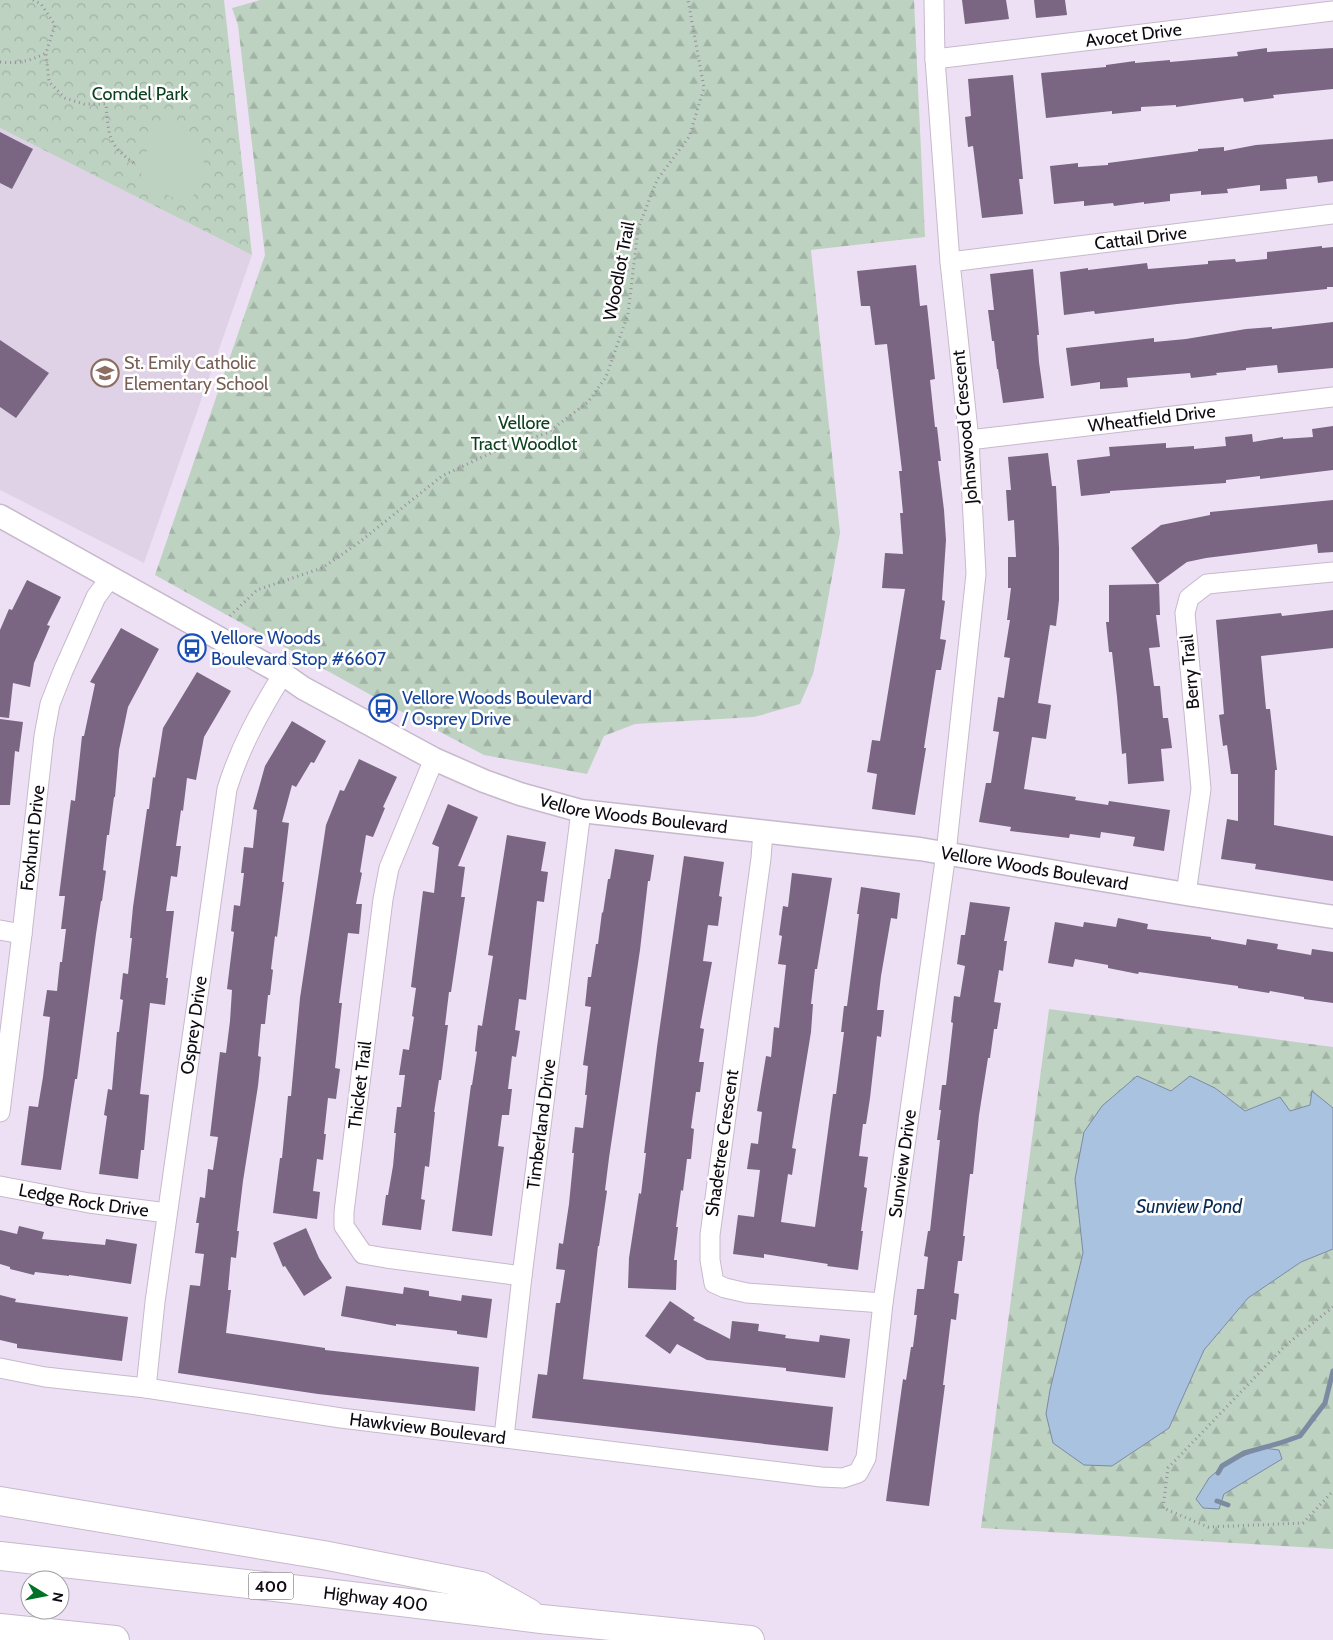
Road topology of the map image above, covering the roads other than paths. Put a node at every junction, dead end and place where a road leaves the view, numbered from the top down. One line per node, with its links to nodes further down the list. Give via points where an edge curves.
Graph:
1 (934, 0): 3 (street, Johnswood Crescent)
2 (1333, 11): 3 (street, Avocet Drive)
3 (935, 59): 5 (street, Johnswood Crescent)
4 (1333, 214): 5 (street, Cattail Drive)
5 (950, 262): 7 (street, Johnswood Crescent)
6 (1333, 397): 7 (street, Wheatfield Drive)
7 (969, 440): 15 (street, Johnswood Crescent, via 976,574)
8 (0, 516): 10 (street, Vellore Woods Boulevard)
9 (1333, 572): 16 (street, Berry Trail, via 1207,584 1189,598 1185,613 1201,789)
10 (110, 578): 11 (street, Vellore Woods Boulevard); 19 (street, Foxhunt Drive, via 96,597 50,704)
11 (283, 674): 12 (street, Vellore Woods Boulevard); 22 (street, Osprey Drive, via 248,734 228,789)
12 (434, 758): 13 (street, Vellore Woods Boulevard, via 520,794); 23 (street, Thicket Trail, via 389,868 344,1226 363,1254)
13 (581, 811): 14 (street, Vellore Woods Boulevard); 23 (street, Timberland Drive)
14 (763, 832): 15 (street, Vellore Woods Boulevard); 24 (street, Shadetree Crescent, via 710,1235 714,1283 747,1293)
15 (946, 853): 16 (street, Vellore Woods Boulevard); 24 (street, Sunview Drive)
16 (1186, 894): 17 (street, Vellore Woods Boulevard)
17 (1333, 917)
18 (0, 930): 19 (street)
19 (22, 934): 20 (street, Foxhunt Drive)
20 (0, 1112)
21 (0, 1186): 22 (street, Ledge Rock Drive)
22 (167, 1213): 26 (street, Osprey Drive)
23 (522, 1276): 27 (street, Timberland Drive)
24 (883, 1303): 28 (street, Sunview Drive, via 866,1458)
25 (0, 1368): 26 (street, Hawkview Boulevard, via 45,1377)
26 (146, 1388): 27 (street, Hawkview Boulevard, via 341,1418)
27 (504, 1438): 28 (street, Hawkview Boulevard, via 821,1477 843,1478)
28 (858, 1473)
29 (0, 1501): 31 (highway, via 323,1555 481,1586)
30 (0, 1556): 31 (highway, Highway 400 / 400)
31 (541, 1619): 34 (highway, Highway 400 / 400)
32 (0, 1628): 33 (highway)
33 (115, 1640)
34 (750, 1640)

